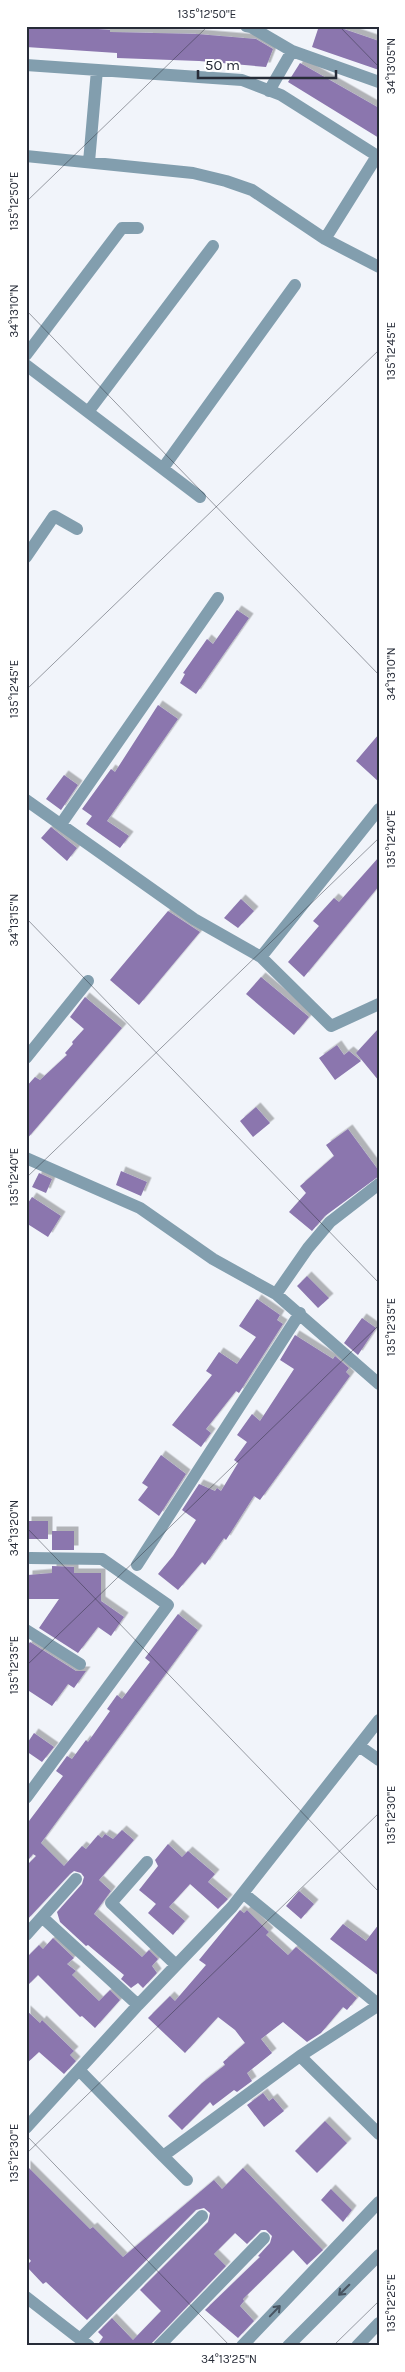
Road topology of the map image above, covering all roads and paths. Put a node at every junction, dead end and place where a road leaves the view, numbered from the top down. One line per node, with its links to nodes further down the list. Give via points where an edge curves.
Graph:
1 (246, 26): 2 (street)
2 (292, 51): 5 (street); 6 (street)
3 (26, 65): 4 (street)
4 (97, 70): 6 (street, via 242,80); 9 (street)
5 (379, 82)
6 (269, 91): 8 (street)
7 (26, 156): 9 (street)
8 (378, 156): 11 (street)
9 (89, 162): 11 (street, via 193,173 226,181 252,190)
10 (138, 228): 15 (street, via 122,228)
11 (325, 239): 13 (street)
12 (213, 246): 17 (street)
13 (379, 267)
14 (295, 285): 18 (street)
15 (26, 355)
16 (26, 365): 17 (street)
17 (88, 412): 18 (street)
18 (163, 468): 19 (street)
19 (200, 497)
20 (76, 529): 21 (street, via 54,516)
21 (26, 556)
22 (218, 598): 25 (street)
23 (26, 800): 25 (street)
24 (379, 809): 26 (street)
25 (61, 824): 26 (street, via 194,919)
26 (261, 957): 28 (street, via 331,1026)
27 (88, 981): 29 (street)
28 (379, 1004)
29 (26, 1058)
30 (26, 1158): 32 (street, via 140,1208 213,1260)
31 (379, 1184): 32 (street, via 330,1222)
32 (276, 1294): 33 (street)
33 (300, 1313): 34 (street); 36 (street)
34 (379, 1384)
35 (30, 1558): 42 (street, via 102,1559 168,1605)
36 (137, 1565)
37 (26, 1630): 38 (street)
38 (80, 1664)
39 (379, 1720): 40 (street)
40 (359, 1746): 41 (street); 45 (street)
41 (379, 1760)
42 (26, 1798)
43 (146, 1862): 48 (street, via 111,1903)
44 (76, 1879): 46 (street)
45 (243, 1893): 48 (street); 50 (street, via 379,2005)
46 (42, 1917): 47 (street); 49 (street)
47 (26, 1935)
48 (176, 1965): 49 (street)
49 (138, 2005): 51 (street)
50 (300, 2056): 53 (street); 54 (street)
51 (79, 2070): 52 (street); 54 (street)
52 (26, 2128)
53 (379, 2134)
54 (163, 2156): 55 (street)
55 (187, 2180)
56 (379, 2202): 64 (street, one-way to 56)
57 (202, 2216): 62 (street)
58 (264, 2238): 63 (street)
59 (379, 2255): 65 (street, one-way to 65)
60 (26, 2297): 62 (street)
61 (379, 2323): 66 (street)
62 (84, 2342)
63 (159, 2346)
64 (242, 2346)
65 (288, 2346)
66 (357, 2346)

